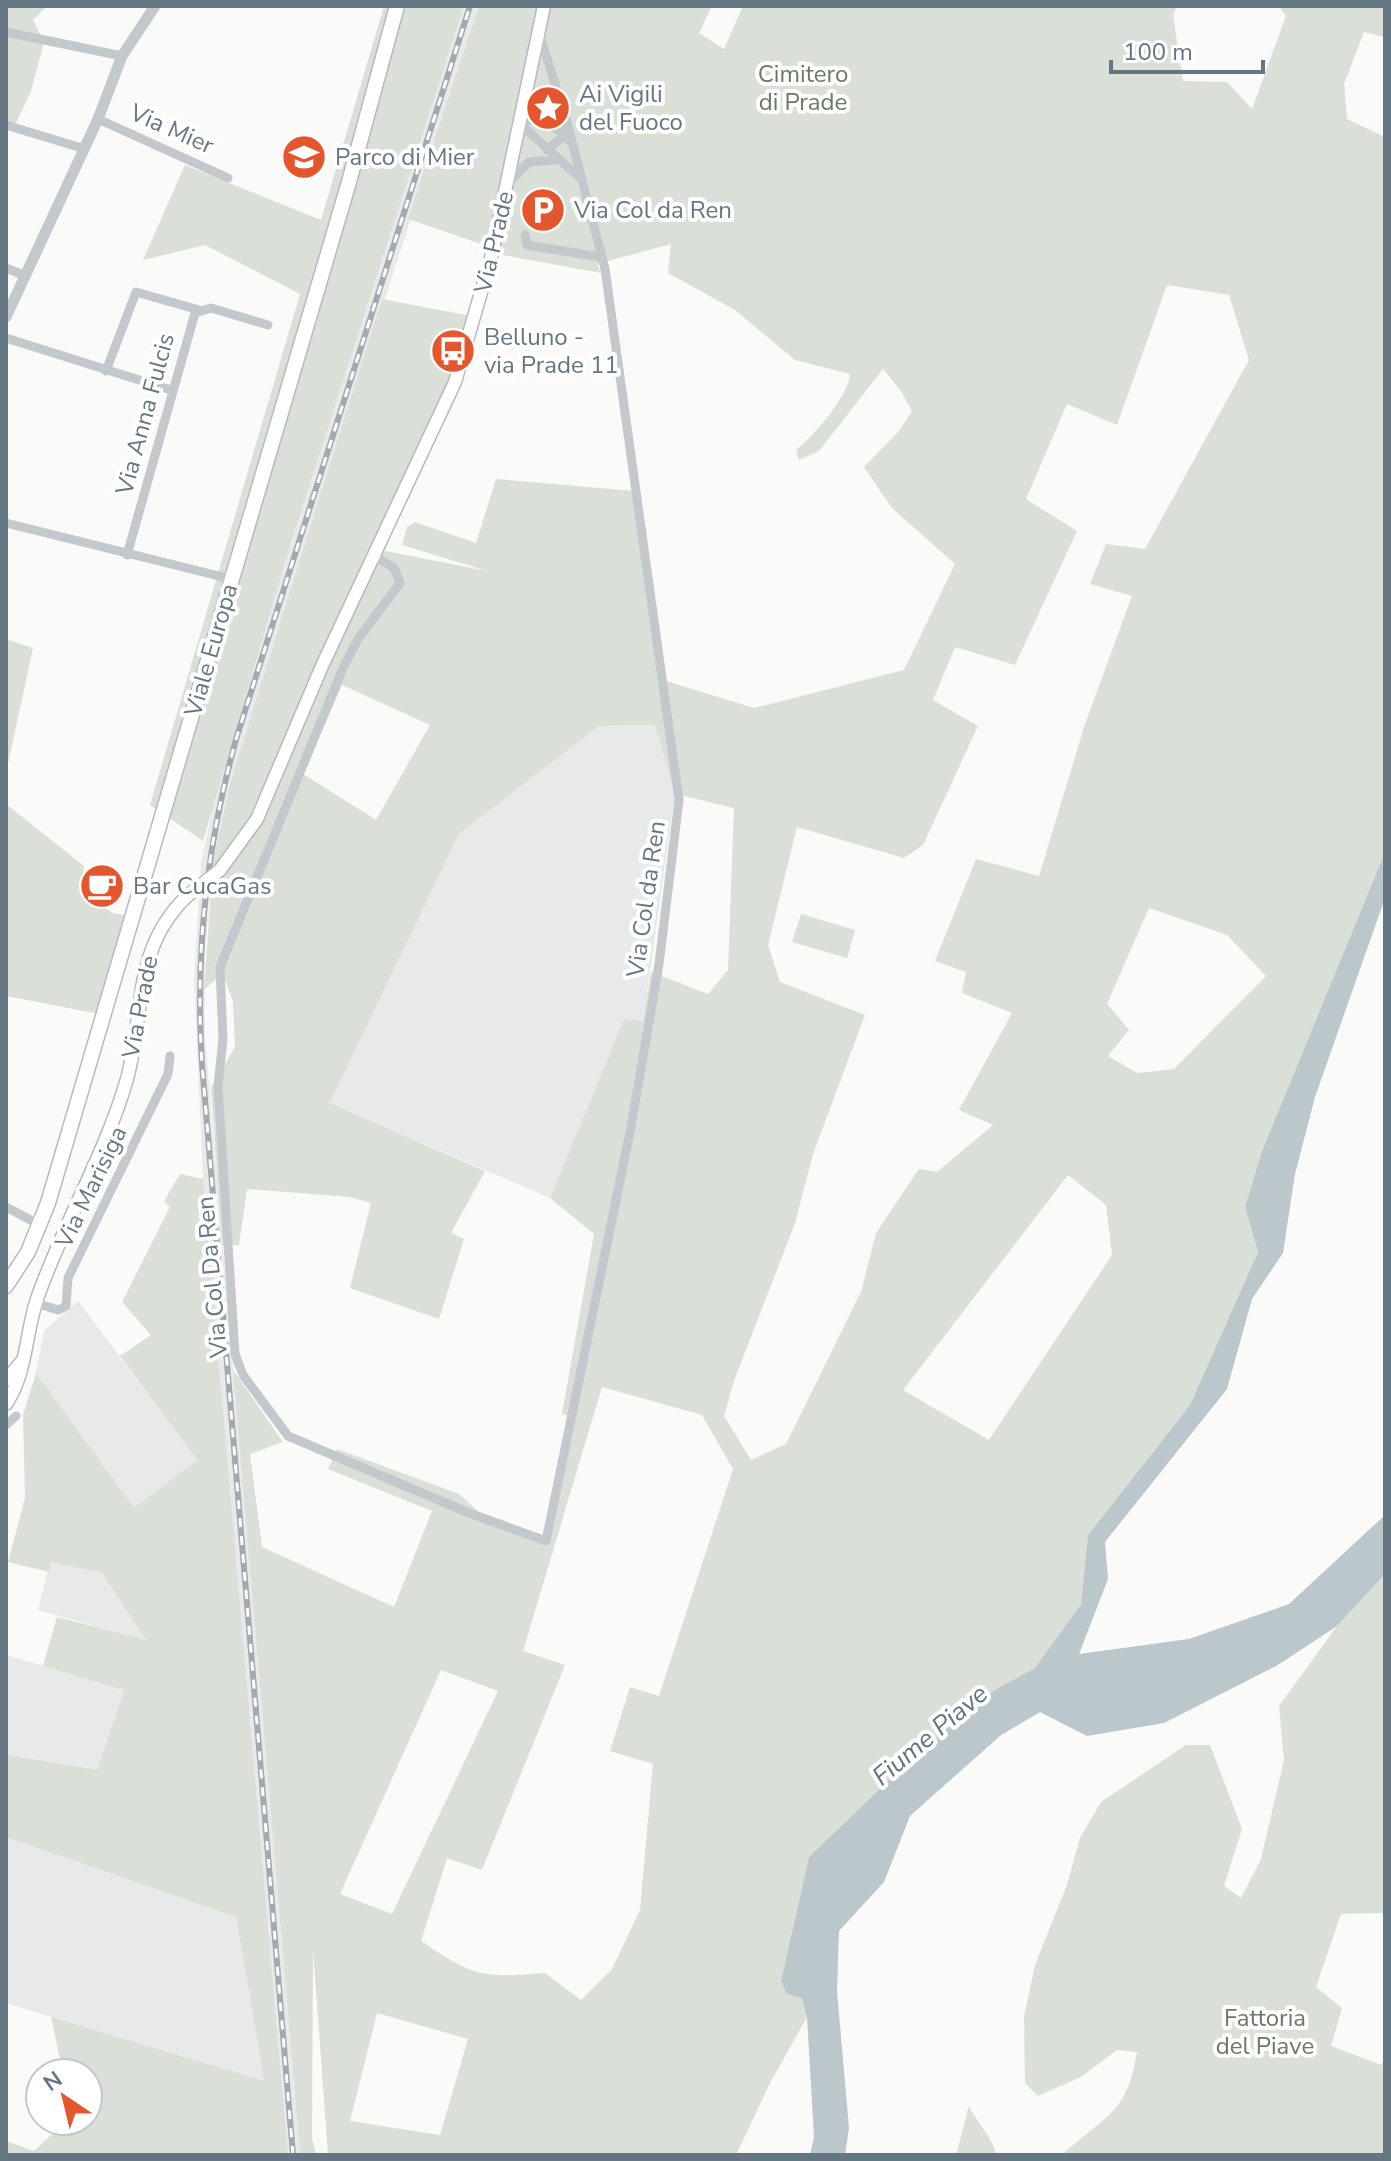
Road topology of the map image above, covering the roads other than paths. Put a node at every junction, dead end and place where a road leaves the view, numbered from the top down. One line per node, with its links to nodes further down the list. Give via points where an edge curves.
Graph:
1 (155, 6): 6 (street, Via Mier)
2 (397, 6): 32 (main road, Viale Europa)
3 (544, 6): 5 (main road, Via Prade)
4 (6, 32): 6 (street)
5 (540, 36): 8 (street, Via Col da Ren); 9 (main road, Via Prade)
6 (122, 56): 7 (street, Via Mier)
7 (98, 119): 13 (street, Via Mier); 16 (street, Via Mier)
8 (567, 122): 11 (street); 12 (street, Via Col da Ren)
9 (519, 123): 11 (street, via 537,120); 14 (street); 18 (main road, Via Prade)
10 (6, 125): 13 (street)
11 (563, 134): 12 (street, Via Col da Ren); 14 (street)
12 (573, 146): 17 (street, Via Col da Ren)
13 (85, 149): 22 (street, Via Mier)
14 (547, 150): 15 (street)
15 (559, 160): 17 (street); 18 (street, via 529,162)
16 (228, 178)
17 (580, 178): 20 (street, Via Col da Ren)
18 (507, 185): 31 (main road, Via Prade, via 458,374)
19 (525, 235): 20 (street, via 527,245)
20 (601, 257): 43 (street, Via Col da Ren, via 679,800 659,964 631,1127)
21 (6, 268): 22 (street)
22 (26, 276): 24 (street, Via Mier)
23 (199, 310): 25 (street, Via Anna Fulcis, via 211,308); 27 (street, via 136,292); 28 (street, Via Anna Fulcis)
24 (6, 317)
25 (268, 325)
26 (6, 338): 27 (street)
27 (106, 371): 28 (street)
28 (171, 390): 30 (street, Via Anna Fulcis)
29 (6, 523): 30 (street)
30 (127, 555): 32 (street)
31 (373, 555): 37 (main road, Via Prade, bridge, via 257,819 220,870 186,897 149,952 118,1106); 43 (street, Via Col Da Ren, via 394,568 400,583 358,639 220,967 218,1081 235,1354 243,1375 288,1436)
32 (231, 579): 35 (main road, Viale Europa)
33 (170, 1056): 37 (street, Via Marisiga, via 168,1074 68,1278 66,1306 58,1310)
34 (6, 1207): 35 (street, Via Marisiga)
35 (40, 1225): 36 (main road, Viale Europa)
36 (6, 1286)
37 (36, 1303): 38 (main road, Via Prade)
38 (23, 1360): 39 (main road, Via Prade); 40 (main road, Via Prade, via 21,1378)
39 (6, 1380)
40 (6, 1404)
41 (16, 1416): 42 (street)
42 (6, 1425)
43 (546, 1541)

